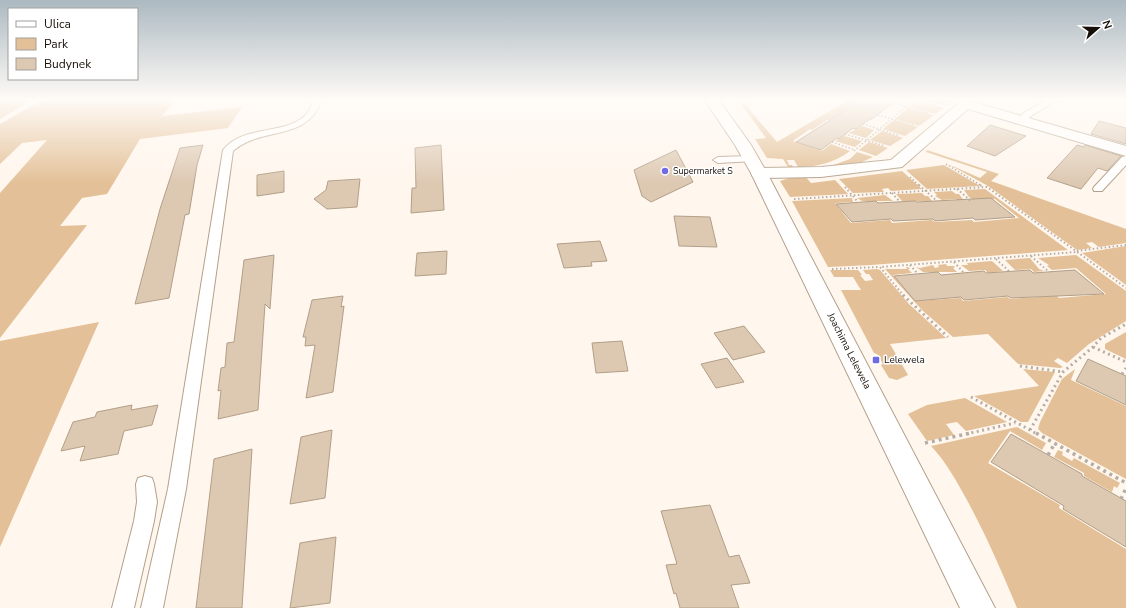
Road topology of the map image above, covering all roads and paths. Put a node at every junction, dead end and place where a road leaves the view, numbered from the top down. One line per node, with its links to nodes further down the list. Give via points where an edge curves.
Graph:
1 (288, 127): 60 (lane, via 245,138 228,150 176,489)
2 (731, 127): 16 (street, Joachima Lelewela)
3 (874, 127): 6 (path)
4 (939, 127): 16 (street, via 896,164 821,172)
5 (1047, 127): 11 (street)
6 (880, 129): 8 (path); 9 (path)
7 (845, 134): 9 (path)
8 (905, 137)
9 (866, 141): 10 (path); 12 (path)
10 (890, 147)
11 (1126, 151)
12 (850, 154)
13 (1126, 159): 19 (lane)
14 (718, 160): 16 (lane)
15 (946, 164): 17 (path)
16 (754, 166): 61 (street, Joachima Lelewela)
17 (984, 187): 18 (path); 29 (path)
18 (956, 189): 20 (path); 27 (path)
19 (1098, 189)
20 (926, 191): 21 (path); 24 (path)
21 (892, 193): 22 (path); 26 (path)
22 (852, 195): 23 (path); 25 (path)
23 (787, 199)
24 (938, 201)
25 (858, 202)
26 (900, 202)
27 (971, 202)
28 (1126, 245): 29 (path)
29 (1076, 252): 30 (path); 40 (path)
30 (1031, 256): 31 (path); 37 (path)
31 (995, 259): 32 (path); 36 (path)
32 (954, 261): 33 (path); 38 (path)
33 (910, 264): 34 (path); 39 (path)
34 (880, 267): 35 (path); 42 (path, via 904,296)
35 (824, 269)
36 (1010, 272)
37 (1049, 272)
38 (964, 273)
39 (918, 274)
40 (1126, 288)
41 (1126, 324): 43 (path, via 1100,338)
42 (948, 338)
43 (1093, 348): 44 (path); 47 (path)
44 (1126, 362)
45 (1020, 366): 47 (path)
46 (1126, 368): 48 (path)
47 (1063, 372): 51 (path)
48 (1122, 374)
49 (971, 397): 50 (path)
50 (1016, 423): 51 (path); 53 (path)
51 (1030, 430): 52 (path)
52 (1055, 443): 54 (path); 55 (path)
53 (925, 444)
54 (1048, 455)
55 (1126, 483)
56 (145, 484): 59 (lane, via 147,502 144,522)
57 (1126, 488): 58 (path)
58 (1122, 499)
59 (122, 608)
60 (152, 608)
61 (978, 608)

